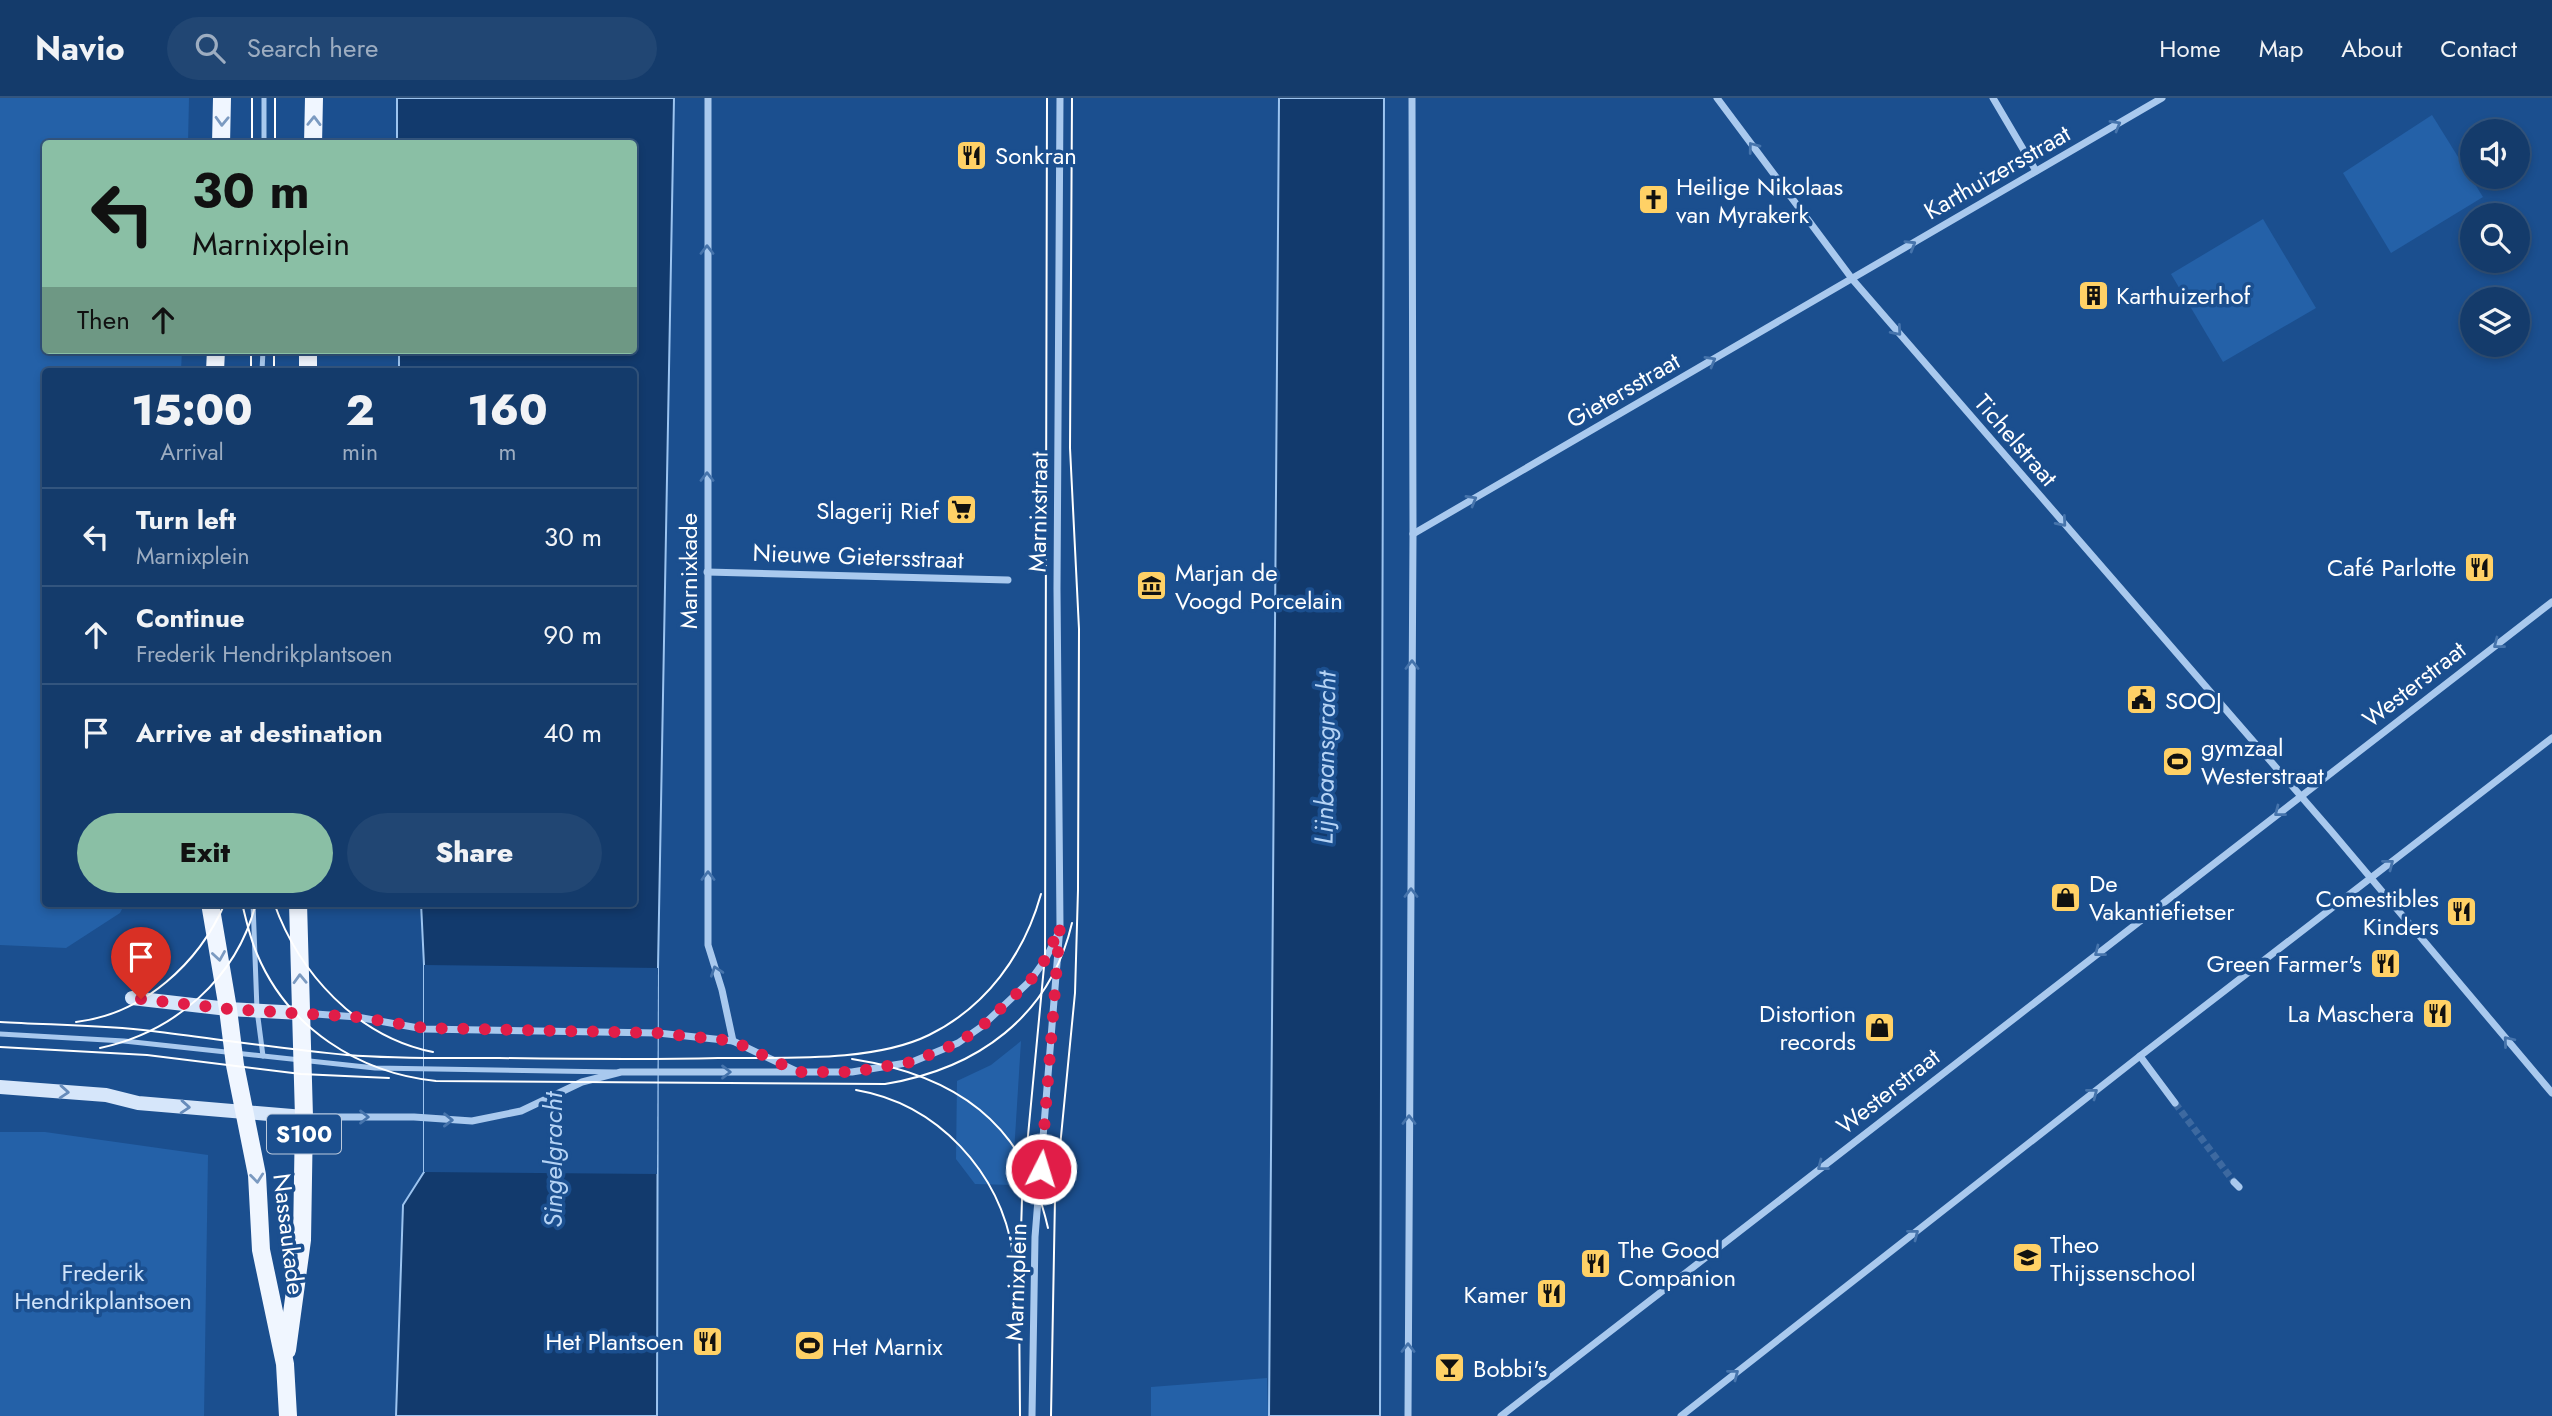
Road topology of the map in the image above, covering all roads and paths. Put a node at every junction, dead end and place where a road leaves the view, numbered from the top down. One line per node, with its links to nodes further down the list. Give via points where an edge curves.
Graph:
1 (222, 98): 10 (main road, one-way to 10)
2 (264, 98): 11 (lane)
3 (314, 98): 12 (main road, one-way to 3)
4 (708, 98): 16 (street, Marnixkade, one-way to 4)
5 (1060, 98): 25 (street, Marnixstraat)
6 (1412, 98): 15 (street)
7 (1717, 98): 14 (street, Tichelstraat, one-way to 7)
8 (1993, 98): 13 (street)
9 (2162, 98): 13 (street, Karthuizersstraat, one-way to 9)
10 (221, 140)
11 (264, 140)
12 (313, 140)
13 (2036, 171): 14 (street, Karthuizersstraat, one-way to 13)
14 (1853, 280): 15 (street, Gietersstraat, one-way to 14); 20 (street, Tichelstraat, one-way to 20)
15 (1413, 534): 46 (street, one-way to 15)
16 (707, 572): 17 (street, Nieuwe Gietersstraat); 31 (street, Marnixkade, one-way to 16, via 708,945)
17 (1008, 580)
18 (2552, 602): 20 (street, Westerstraat, one-way to 20)
19 (2552, 738): 21 (street, one-way to 19)
20 (2299, 796): 21 (street); 47 (street, Westerstraat, one-way to 47)
21 (2370, 879): 34 (street); 39 (street, one-way to 21)
22 (211, 907): 27 (main road, Nassaukade / S100, one-way to 27)
23 (253, 907): 28 (lane)
24 (298, 907): 29 (main road, Nassaukade / S100, one-way to 24)
25 (1060, 926): 37 (street, via 1030,981 958,1043 912,1062 873,1070); 45 (street, Marnixplein, via 1035,1237)
26 (132, 998): 27 (street)
27 (229, 1009): 28 (street); 32 (main road, Nassaukade / S100)
28 (257, 1010): 29 (street); 33 (lane)
29 (301, 1013): 31 (street, via 424,1028 658,1033); 35 (main road, Nassaukade / S100)
30 (0, 1034): 32 (lane)
31 (733, 1041): 37 (street)
32 (234, 1053): 33 (lane); 41 (main road, Nassaukade / S100)
33 (263, 1056): 35 (lane)
34 (2140, 1056): 40 (street); 48 (street, one-way to 34)
35 (302, 1060): 36 (lane, via 424,1070); 42 (main road, Nassaukade / S100)
36 (621, 1072): 37 (street, one-way to 37); 42 (street, one-way to 36, via 472,1121 521,1111 582,1082)
37 (798, 1072)
38 (0, 1087): 41 (street, one-way to 41)
39 (2552, 1093)
40 (2175, 1103)
41 (244, 1111): 42 (street); 43 (main road, Nassaukade / S100, one-way to 43, via 257,1175 261,1251)
42 (304, 1117): 43 (main road, Nassaukade / S100, via 302,1240)
43 (285, 1364): 44 (main road, Nassaukade / S100)
44 (288, 1416)
45 (1032, 1416)
46 (1408, 1416)
47 (1502, 1416)
48 (1681, 1416)

